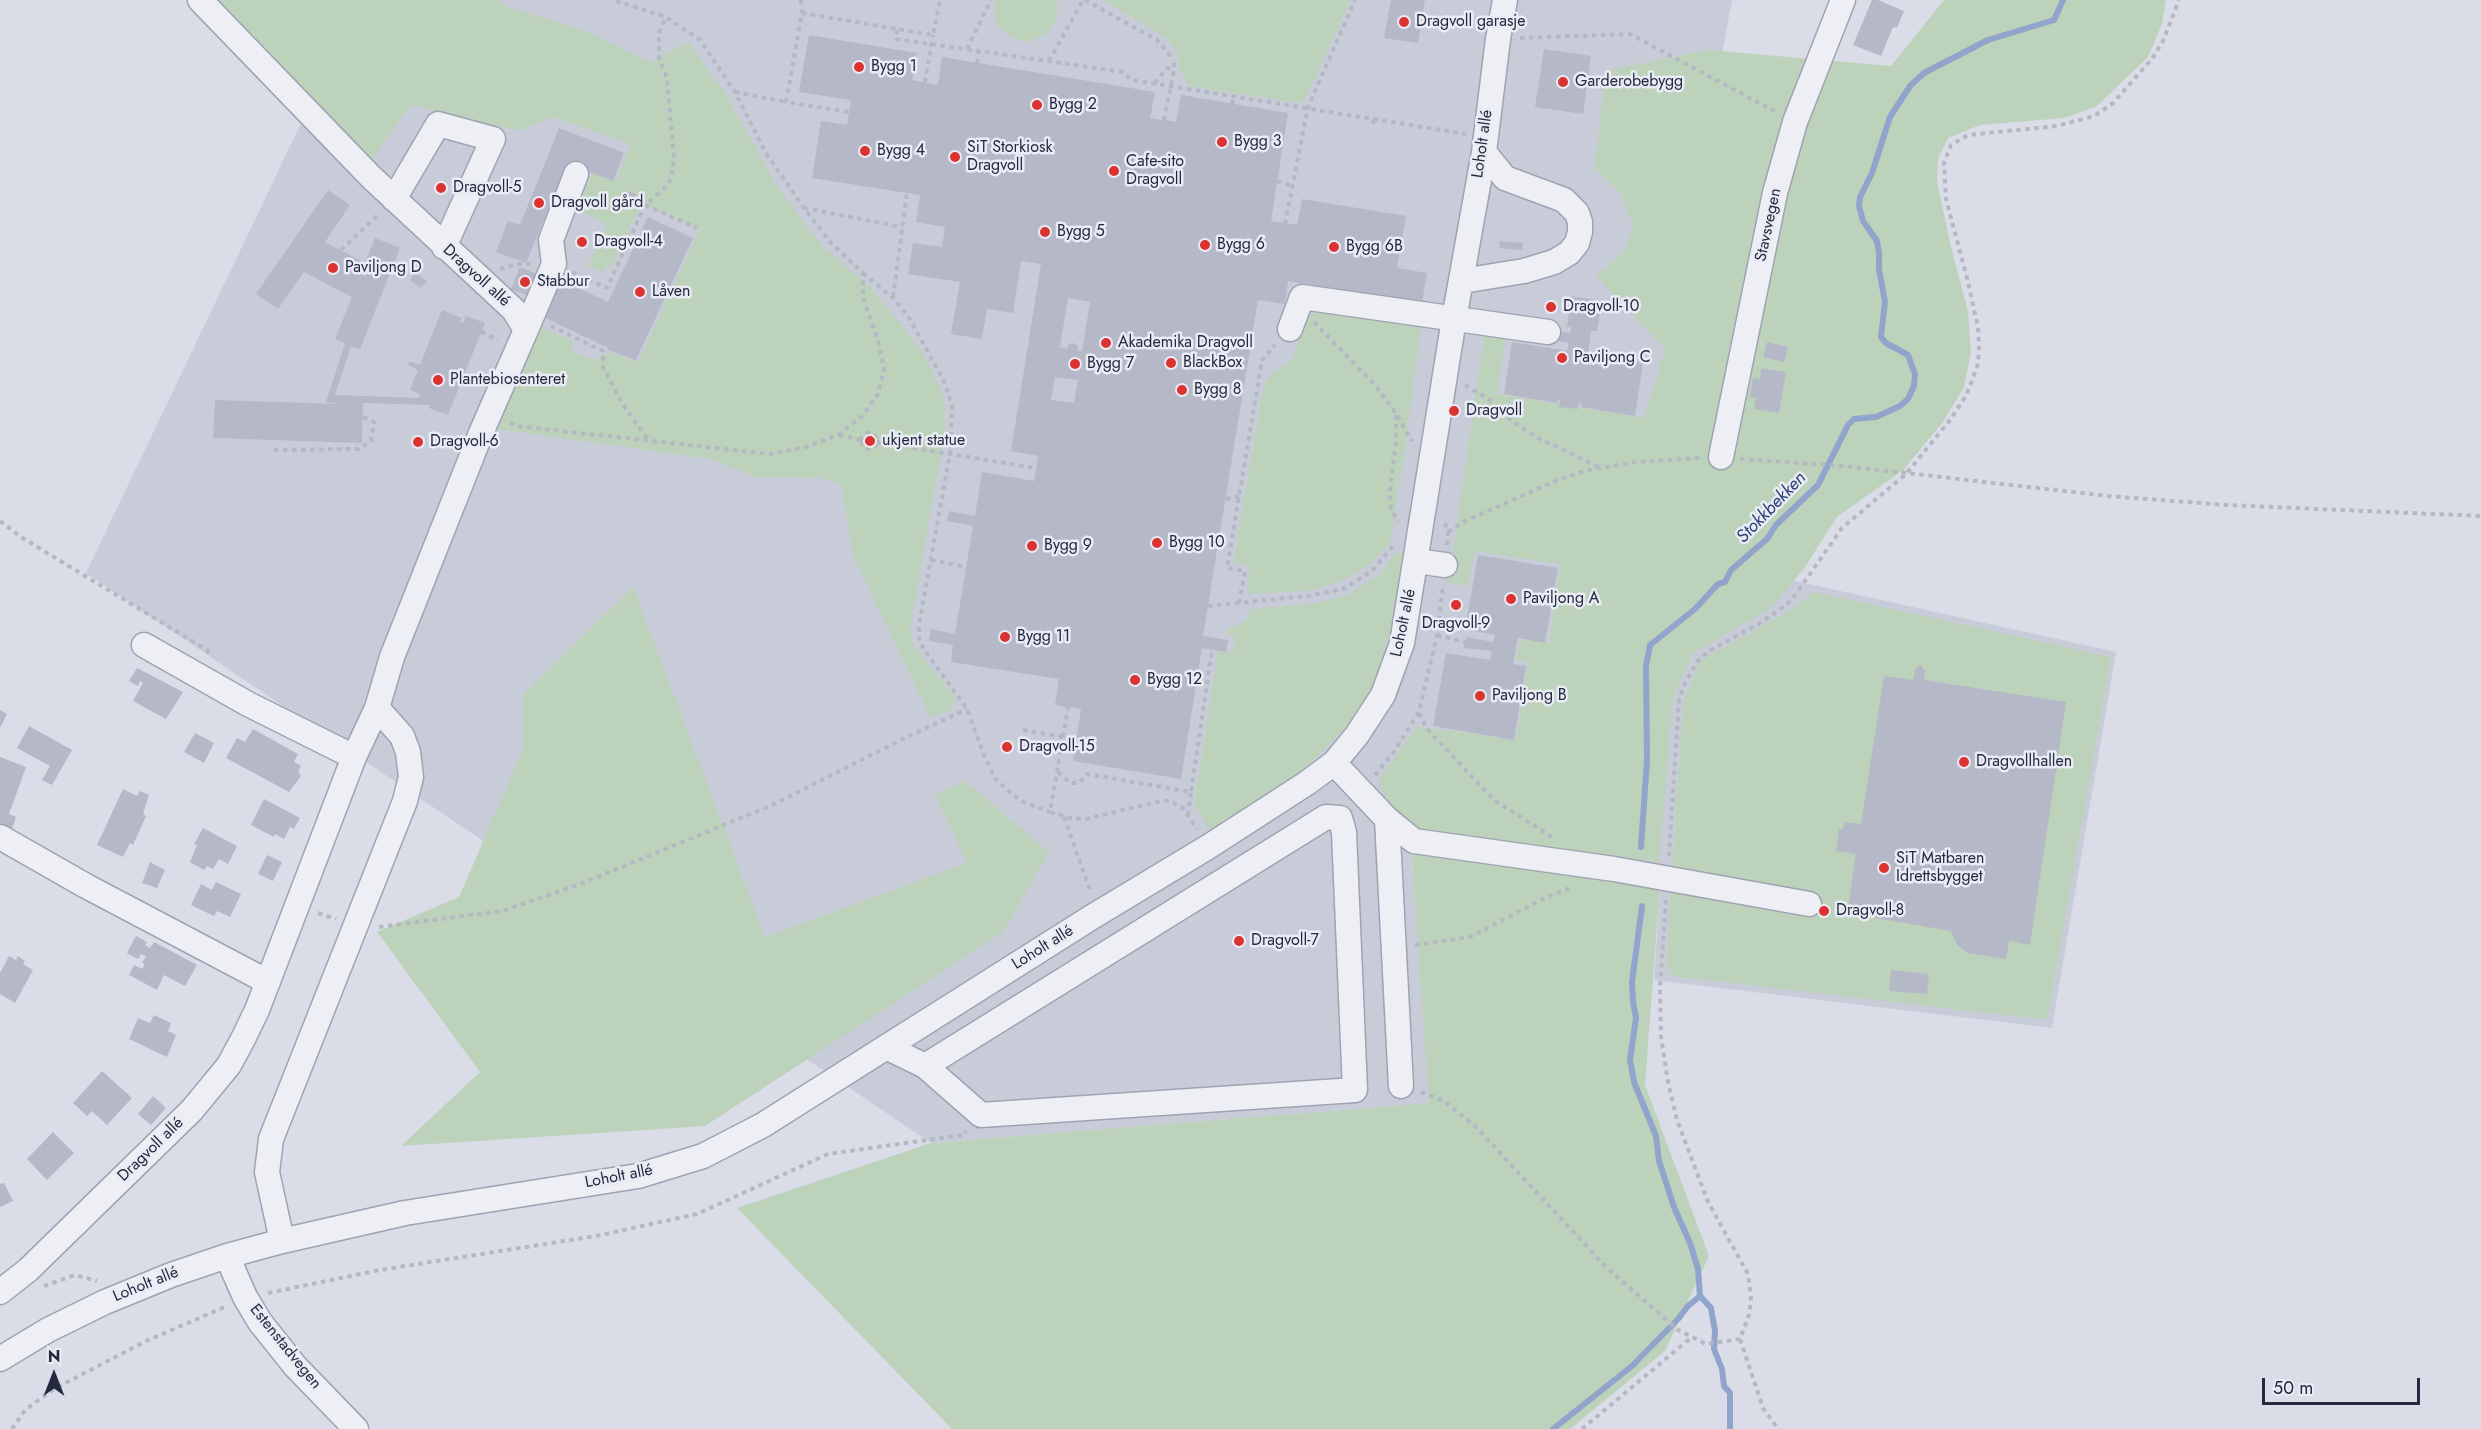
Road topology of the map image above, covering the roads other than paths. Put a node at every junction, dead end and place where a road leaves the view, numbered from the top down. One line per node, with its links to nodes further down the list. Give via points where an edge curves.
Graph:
1 (200, 0): 6 (street, Dragvoll allé)
2 (1505, 0): 4 (street, Loholt allé)
3 (1843, 0): 13 (street, Stavsvegen, via 1796,122 1775,193)
4 (1484, 143): 8 (street, Loholt allé); 8 (street, via 1505,178 1564,200 1577,213 1580,232 1569,253 1554,262)
5 (576, 174): 10 (street, via 551,240 554,264)
6 (394, 199): 7 (street, Dragvoll allé); 7 (street, via 438,124 493,139)
7 (444, 247): 10 (street, Dragvoll allé)
8 (1462, 281): 9 (street, Loholt allé)
9 (1454, 319): 11 (street, via 1302,297); 12 (street); 14 (street, Loholt allé)
10 (529, 323): 17 (street, Dragvoll allé, via 392,657)
11 (1290, 329)
12 (1548, 332)
13 (1721, 457)
14 (1416, 561): 15 (street); 19 (street, Loholt allé, via 1406,626 1390,679 1383,696)
15 (1445, 565)
16 (144, 645): 18 (street, via 248,704)
17 (377, 708): 18 (street, Dragvoll allé); 27 (street, via 402,736 410,758 411,777 405,801 271,1139 267,1172)
18 (354, 757): 23 (street, Dragvoll allé)
19 (1334, 763): 20 (street); 24 (street, Loholt allé, via 1208,848)
20 (1387, 819): 22 (street, via 1414,841 1614,869); 26 (street)
21 (0, 837): 23 (street)
22 (1809, 904)
23 (268, 982): 29 (street, Dragvoll allé, via 243,1039 212,1087 74,1226)
24 (886, 1047): 25 (street); 27 (street, Loholt allé, via 763,1125 703,1156 638,1176 405,1213)
25 (925, 1066): 25 (street, via 981,1115 1355,1090 1344,832 1340,818 1326,817)
26 (1401, 1086)
27 (282, 1241): 28 (street, Loholt allé)
28 (227, 1256): 30 (street, Loholt allé, via 105,1302); 31 (street, Estenstadvegen, via 260,1322 295,1366)
29 (0, 1292)
30 (0, 1359)
31 (356, 1429)

